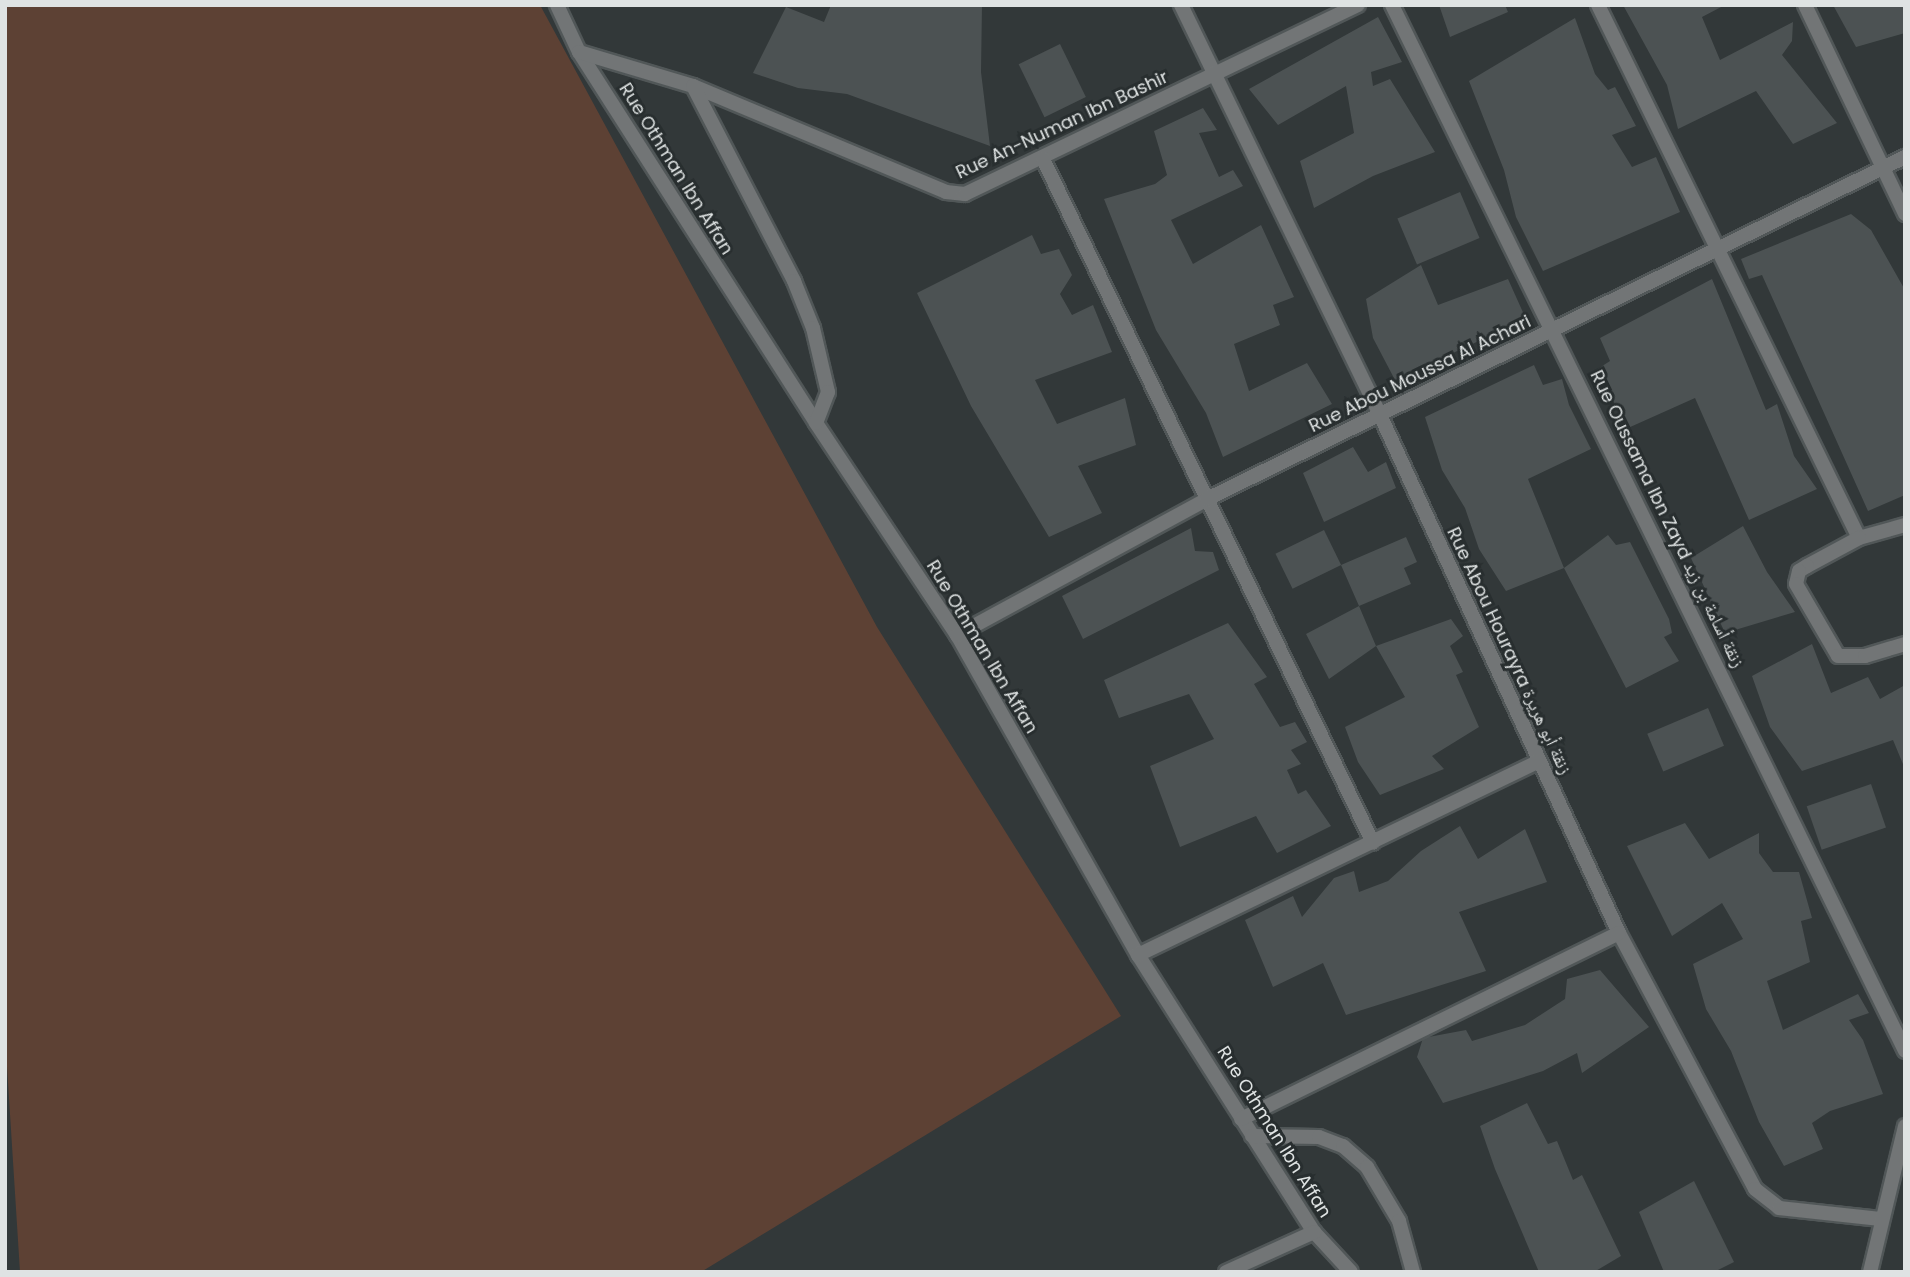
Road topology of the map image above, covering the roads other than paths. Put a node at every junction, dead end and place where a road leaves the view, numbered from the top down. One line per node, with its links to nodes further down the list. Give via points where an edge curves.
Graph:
1 (557, 5): 7 (street, Rue Othman Ibn Affan)
2 (1181, 5): 8 (street, Rue Abou Hourayra زنقة أبو هريرة)
3 (1358, 5): 8 (street, Rue An-Numan Ibn Bashir)
4 (1392, 5): 15 (street, Rue Oussama Ibn Zayd زنقة أسامة بن زيد)
5 (1598, 5): 14 (street)
6 (1805, 5): 12 (street)
7 (579, 51): 9 (street, Rue An-Numan Ibn Bashir); 17 (street, Rue Othman Ibn Affan)
8 (1215, 74): 11 (street, Rue An-Numan Ibn Bashir); 16 (street, Rue Abou Hourayra زنقة أبو هريرة)
9 (693, 86): 11 (street, Rue An-Numan Ibn Bashir, via 956,195); 17 (street, via 794,281 813,328 828,392)
10 (1905, 157): 12 (street, Rue Abou Moussa Al Achari)
11 (1043, 159): 18 (street)
12 (1881, 167): 13 (street); 14 (street, Rue Abou Moussa Al Achari)
13 (1905, 214)
14 (1714, 248): 15 (street, Rue Abou Moussa Al Achari); 20 (street)
15 (1554, 330): 16 (street, Rue Abou Moussa Al Achari); 27 (street, Rue Oussama Ibn Zayd زنقة أسامة بن زيد)
16 (1380, 415): 18 (street, Rue Abou Moussa Al Achari); 23 (street, Rue Abou Hourayra زنقة أبو هريرة)
17 (816, 424): 21 (street, Rue Othman Ibn Affan)
18 (1206, 499): 21 (street, Rue Abou Moussa Al Achari); 24 (street)
19 (1905, 525): 20 (street)
20 (1859, 538): 22 (street, via 1799,571 1799,592 1838,656 1865,656)
21 (957, 635): 26 (street, Rue Othman Ibn Affan)
22 (1905, 644)
23 (1538, 762): 24 (street); 25 (street, Rue Abou Hourayra زنقة أبو هريرة)
24 (1373, 843): 26 (street)
25 (1619, 933): 28 (street); 31 (street, Rue Abou Hourayra زنقة أبو هريرة, via 1755,1189 1779,1208)
26 (1138, 955): 28 (street, Rue Othman Ibn Affan)
27 (1905, 1051)
28 (1241, 1119): 30 (street, Rue Othman Ibn Affan)
29 (1905, 1126): 31 (street)
30 (1252, 1136): 32 (street, Rue Othman Ibn Affan); 35 (street, via 1319,1137 1343,1146 1367,1167 1399,1221)
31 (1880, 1219): 36 (street)
32 (1314, 1232): 33 (street); 34 (street, Rue Othman Ibn Affan)
33 (1226, 1272)
34 (1351, 1272)
35 (1413, 1272)
36 (1870, 1272)

